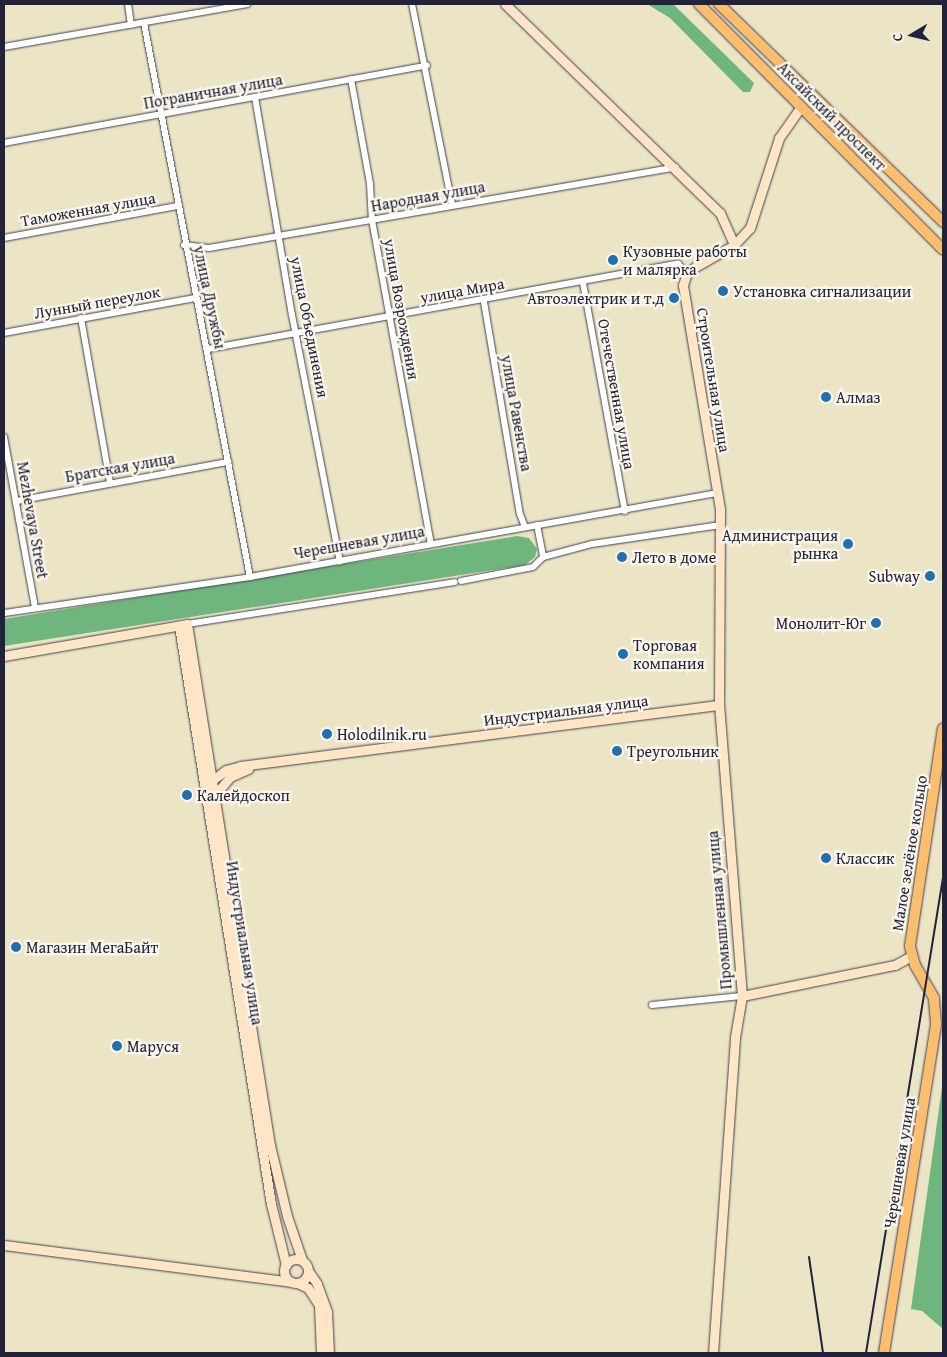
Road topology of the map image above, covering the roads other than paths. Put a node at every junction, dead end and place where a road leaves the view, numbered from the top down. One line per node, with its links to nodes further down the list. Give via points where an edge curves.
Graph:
1 (128, 4): 8 (street)
2 (247, 4): 7 (street)
3 (412, 4): 10 (street)
4 (505, 4): 16 (street, via 563,63)
5 (699, 4): 13 (main road, Аксайский проспект)
6 (719, 4): 20 (main road, Аксайский проспект)
7 (144, 23): 8 (street); 14 (street, улица Дружбы)
8 (131, 25): 9 (street)
9 (4, 48)
10 (427, 65): 11 (street, Пограничная улица); 17 (street)
11 (351, 78): 12 (street, Пограничная улица); 19 (street, улица Возрождения, via 370,184)
12 (255, 97): 14 (street, Пограничная улица); 21 (street, улица Объединения)
13 (801, 107): 24 (street, via 779,138 750,228); 25 (main road, Аксайский проспект)
14 (160, 114): 15 (street, Пограничная улица); 18 (street, улица Дружбы)
15 (4, 142)
16 (676, 167): 17 (street, Народная улица); 24 (street, via 720,213)
17 (452, 205): 19 (street, Народная улица)
18 (177, 206): 22 (street, Таможенная улица); 23 (street, улица Дружбы)
19 (372, 220): 21 (street, Народная улица); 31 (street, улица Возрождения)
20 (943, 222)
21 (279, 236): 23 (street, Народная улица, via 209,248); 33 (street, улица Объединения)
22 (4, 238)
23 (184, 245): 28 (street, улица Дружбы)
24 (734, 245): 26 (street)
25 (943, 250)
26 (688, 273): 27 (street, улица Мира, via 678,264); 38 (street, Строительная улица, via 683,285)
27 (583, 282): 29 (street, улица Мира); 40 (street, Отечественная улица)
28 (195, 298): 30 (street, Лунный переулок); 34 (street, улица Дружбы)
29 (484, 302): 31 (street, улица Мира); 43 (street, улица Равенства, via 520,514)
30 (81, 318): 32 (street, Лунный переулок); 37 (street)
31 (389, 319): 33 (street, улица Мира); 44 (street, улица Возрождения)
32 (4, 333)
33 (297, 334): 34 (street, улица Мира); 46 (street, улица Объединения)
34 (208, 349): 36 (street, улица Дружбы)
35 (4, 437): 39 (street, Mezhevaya Street)
36 (228, 462): 37 (street, Братская улица); 47 (street, улица Дружбы)
37 (110, 482): 39 (street, Братская улица)
38 (718, 493): 40 (street, Черешневая улица); 42 (street, Промышленная улица)
39 (17, 501): 48 (street, Mezhevaya Street)
40 (625, 511): 41 (street, Черешневая улица)
41 (537, 525): 43 (street, Черешневая улица); 45 (street)
42 (721, 525): 45 (street, via 624,538); 52 (street, Промышленная улица)
43 (525, 527): 44 (street, Черешневая улица)
44 (431, 544): 46 (street, Черешневая улица)
45 (543, 557): 50 (street, via 533,568)
46 (340, 560): 47 (street, Черешневая улица)
47 (250, 577): 48 (street, Черешневая улица)
48 (35, 608): 49 (street, Черешневая улица)
49 (4, 613)
50 (183, 625): 51 (street); 55 (street, Индустриальная улица); 56 (street, Индустриальная улица)
51 (4, 656)
52 (718, 706): 54 (street, Индустриальная улица); 61 (street, Промышленная улица)
53 (943, 728): 59 (main road, Малое зелёное кольцо)
54 (279, 761): 55 (street, Индустриальная улица, via 226,770); 57 (street, via 230,777)
55 (212, 779): 56 (street); 57 (street, Индустриальная улица)
56 (205, 791): 58 (street, Индустриальная улица)
57 (214, 796): 58 (street, Индустриальная улица)
58 (232, 930): 63 (street, Индустриальная улица)
59 (911, 956): 60 (main road, Малое зелёное кольцо); 61 (street, via 895,966)
60 (924, 980): 74 (main road, Черешневая улица, via 934,998 936,1023)
61 (742, 996): 62 (street); 73 (street, Промышленная улица, via 734,1044)
62 (652, 1005)
63 (259, 1098): 65 (street, Индустриальная улица, via 276,1174); 66 (street, Индустриальная улица, via 271,1204)
64 (4, 1245): 68 (street)
65 (302, 1260): 66 (street, via 293,1259); 67 (street)
66 (285, 1267): 68 (street, via 271,1277); 69 (street, via 286,1277)
67 (309, 1272): 69 (street, via 307,1278); 70 (street, via 324,1302)
68 (255, 1278): 69 (street)
69 (294, 1283): 70 (street, via 308,1288 319,1305)
70 (326, 1342): 71 (street); 72 (street)
71 (321, 1353)
72 (328, 1353)
73 (713, 1353)
74 (884, 1353)

